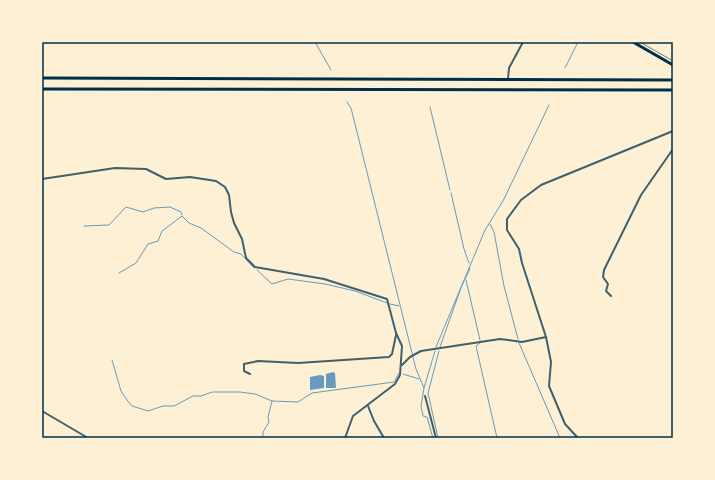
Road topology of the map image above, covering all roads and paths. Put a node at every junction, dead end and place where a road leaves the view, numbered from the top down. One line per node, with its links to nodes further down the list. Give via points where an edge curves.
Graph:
1 (523, 42): 5 (street, via 509,68)
2 (633, 42): 3 (main road)
3 (673, 65)
4 (42, 78): 5 (main road)
5 (508, 79): 6 (main road)
6 (673, 80)
7 (42, 88): 8 (main road)
8 (673, 90)
9 (673, 131): 14 (street, via 541,185 521,200 507,219 507,230 519,249)
10 (673, 149): 12 (street, via 641,195 604,270 603,277 608,284 606,291)
11 (42, 179): 13 (street, via 115,168 146,170 166,179 190,177 219,182 229,195 231,212 242,239 246,258 255,267 324,279 384,298 388,300)
12 (611, 296)
13 (396, 333): 15 (street, via 402,346); 16 (street, via 392,354 389,357 298,363 258,361 244,364 244,371)
14 (546, 337): 15 (street, via 522,342 500,339 421,351); 24 (street, via 550,362 549,386 564,424)
15 (402, 365): 18 (street, via 395,384)
16 (250, 374)
17 (425, 396): 23 (street)
18 (368, 406): 21 (street, via 354,416); 22 (street)
19 (42, 412): 20 (street)
20 (88, 438)
21 (345, 438)
22 (384, 438)
23 (436, 438)
24 (578, 438)

